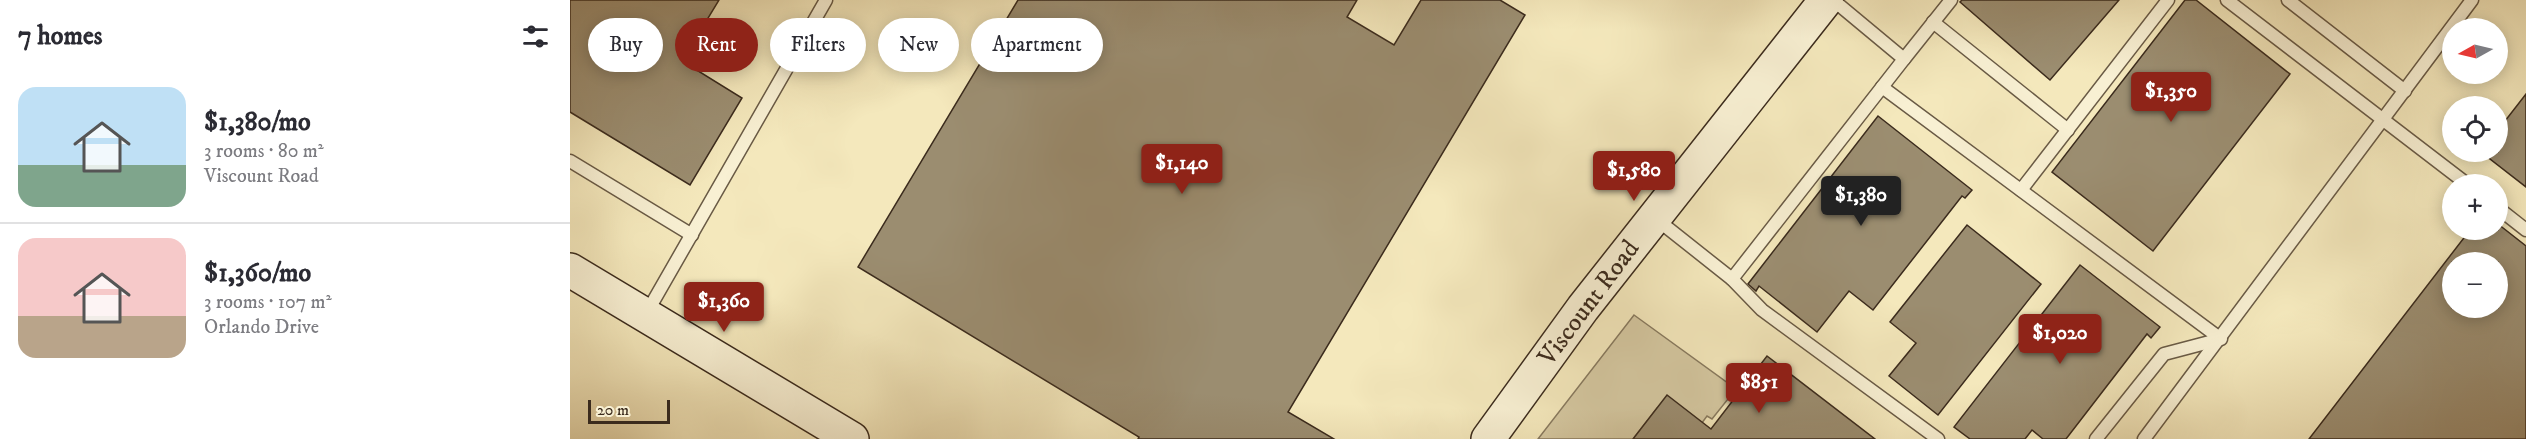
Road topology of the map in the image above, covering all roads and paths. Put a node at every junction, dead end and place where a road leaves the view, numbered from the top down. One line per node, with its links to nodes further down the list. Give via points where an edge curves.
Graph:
1 (826, 0): 21 (lane)
2 (1826, 0): 19 (street, Viscount Road)
3 (1833, 0): 10 (lane)
4 (1951, 0): 9 (lane)
5 (2168, 0): 14 (lane)
6 (2227, 0): 13 (lane)
7 (2288, 0): 12 (lane)
8 (2472, 0): 12 (lane)
9 (1933, 22): 10 (lane); 14 (lane)
10 (1904, 59): 11 (lane)
11 (1882, 87): 17 (lane); 23 (lane)
12 (2405, 91): 13 (lane)
13 (2383, 120): 16 (lane); 25 (lane)
14 (2068, 130): 17 (lane)
15 (570, 161): 21 (lane)
16 (2454, 174)
17 (2020, 190): 25 (lane)
18 (2508, 216): 20 (lane)
19 (1655, 218): 23 (lane); 27 (street, Viscount Road, via 1583,308)
20 (2526, 230)
21 (692, 235): 24 (lane)
22 (570, 270): 24 (street)
23 (1732, 279): 28 (lane, via 1762,310)
24 (645, 315): 26 (street)
25 (2221, 339): 29 (lane, via 2164,354); 30 (lane)
26 (852, 439)
27 (1488, 439)
28 (1938, 439)
29 (2096, 439)
30 (2144, 439)

